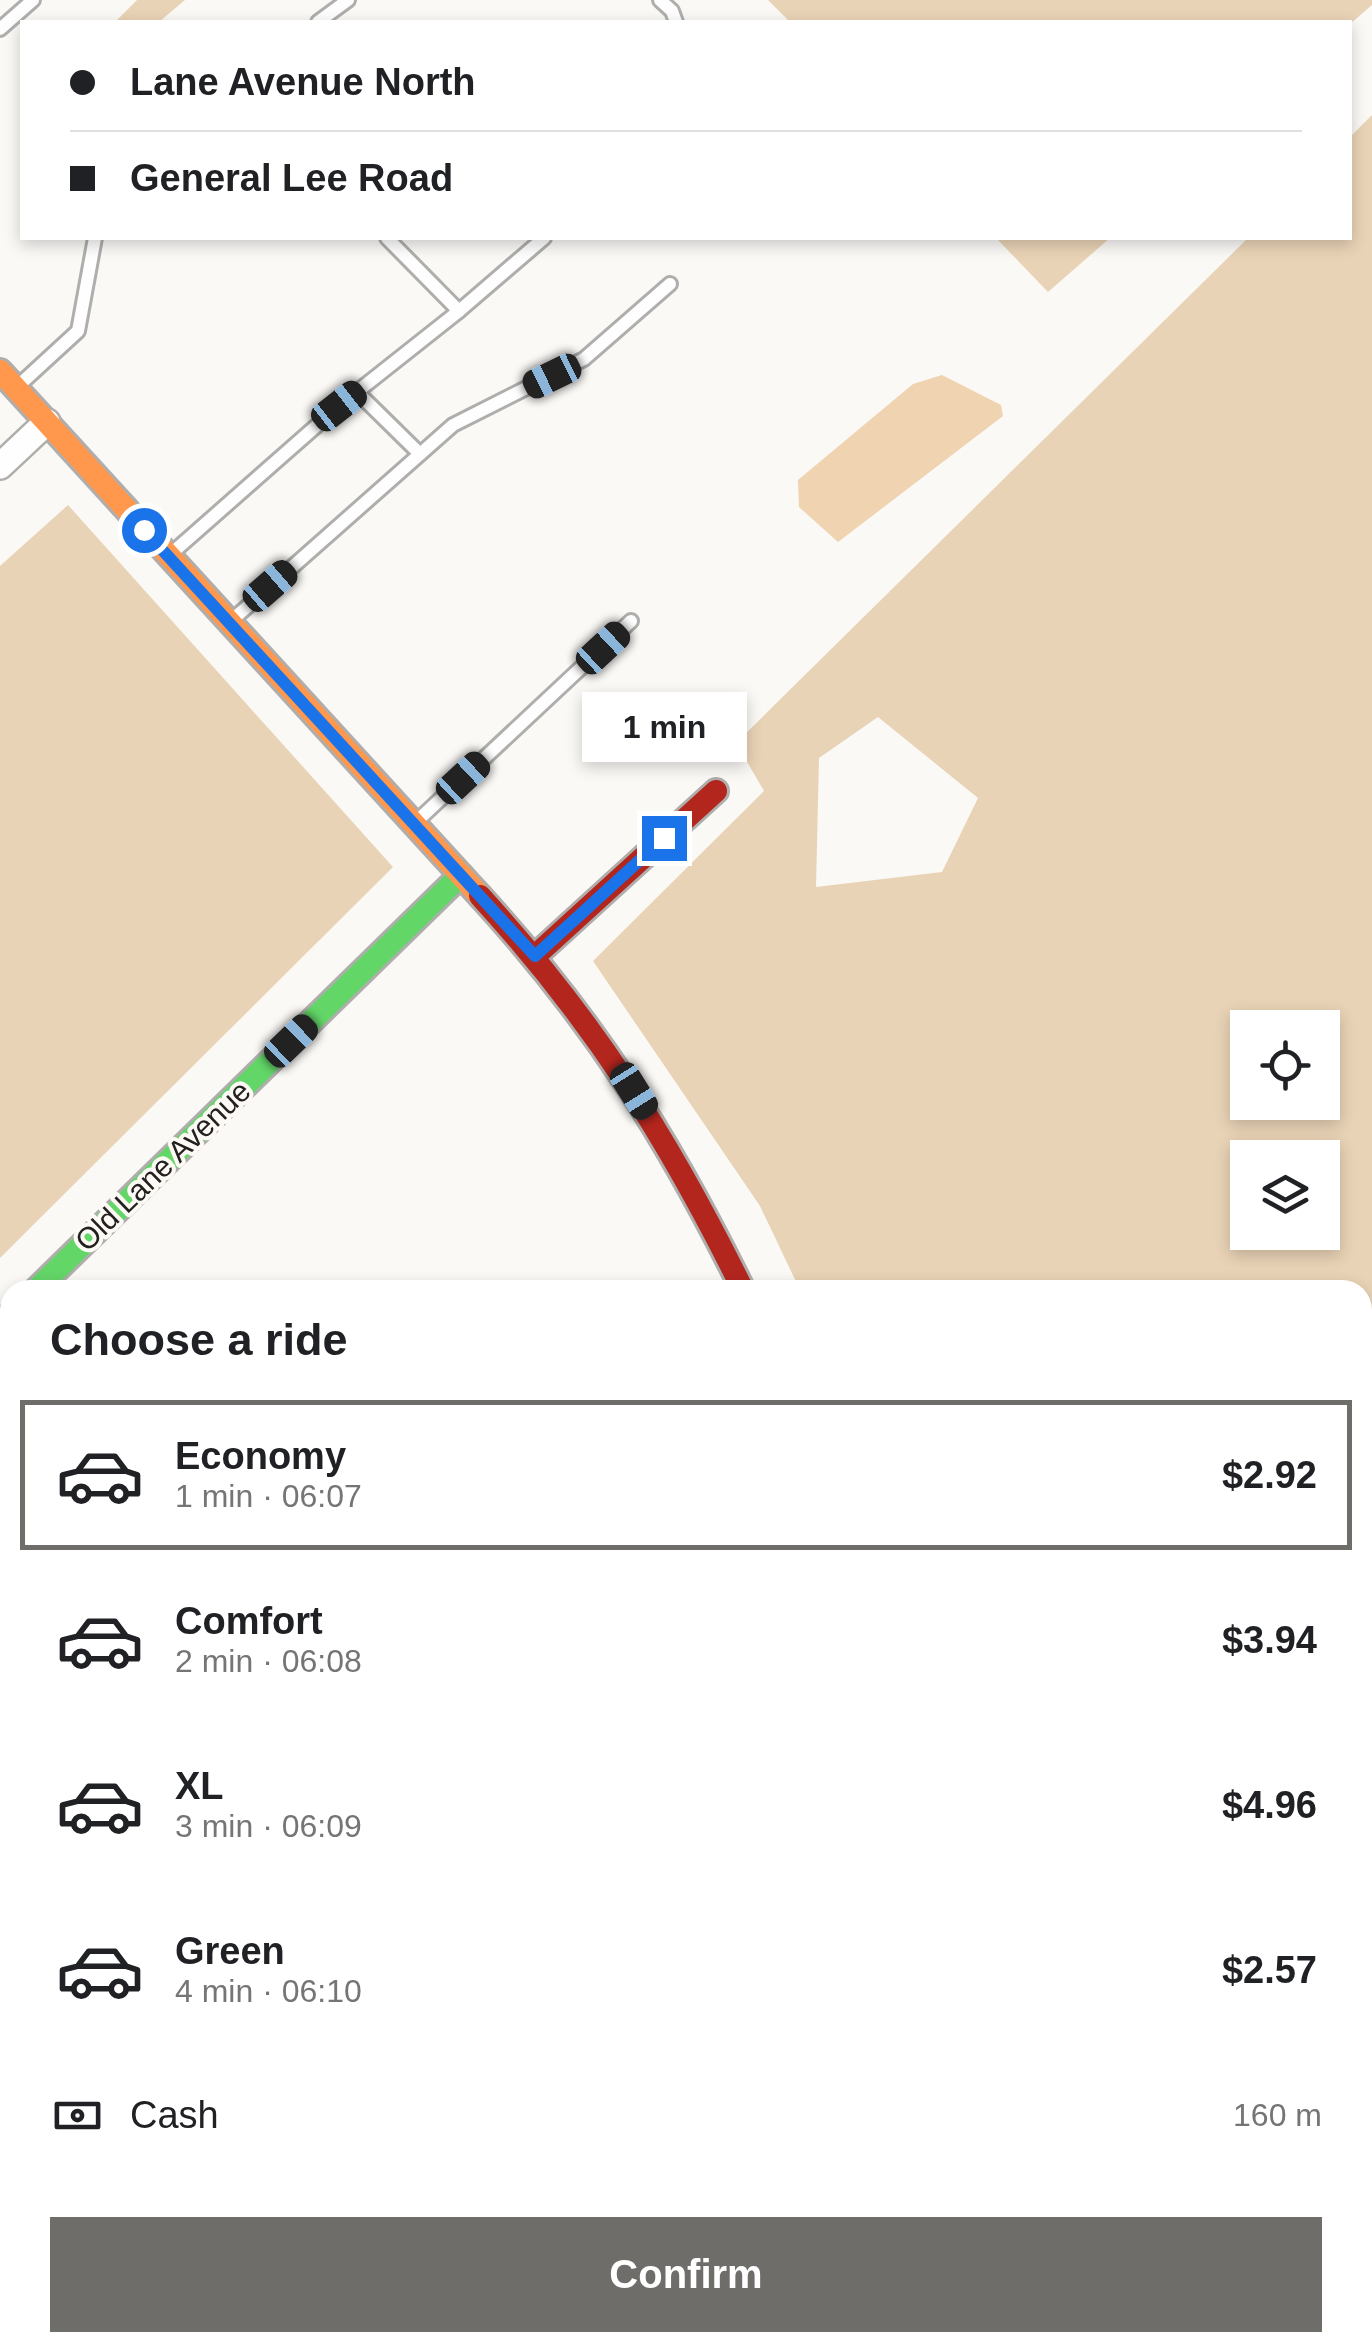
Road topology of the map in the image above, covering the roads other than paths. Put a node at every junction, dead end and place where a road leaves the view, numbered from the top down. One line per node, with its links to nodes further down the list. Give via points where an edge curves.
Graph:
1 (33, 0): 6 (lane)
2 (348, 0): 4 (lane)
3 (660, 0): 5 (lane)
4 (321, 20)
5 (675, 20)
6 (0, 29)
7 (94, 240): 12 (lane, via 78,331)
8 (390, 240): 11 (lane)
9 (542, 240): 11 (lane)
10 (670, 284): 15 (lane, via 584,359 453,425)
11 (459, 311): 13 (lane)
12 (8, 380): 14 (main road)
13 (357, 392): 15 (lane); 17 (lane)
14 (48, 422): 16 (street); 17 (main road)
15 (420, 454): 19 (lane)
16 (0, 466)
17 (169, 556): 19 (main road)
18 (631, 621): 21 (lane)
19 (229, 623): 21 (main road)
20 (716, 791): 23 (main road)
21 (414, 824): 22 (main road)
22 (461, 875): 23 (main road); 24 (main road, Old Lane Avenue)
23 (535, 956): 25 (main road, via 617,1063 686,1175)
24 (46, 1280)
25 (738, 1280)

